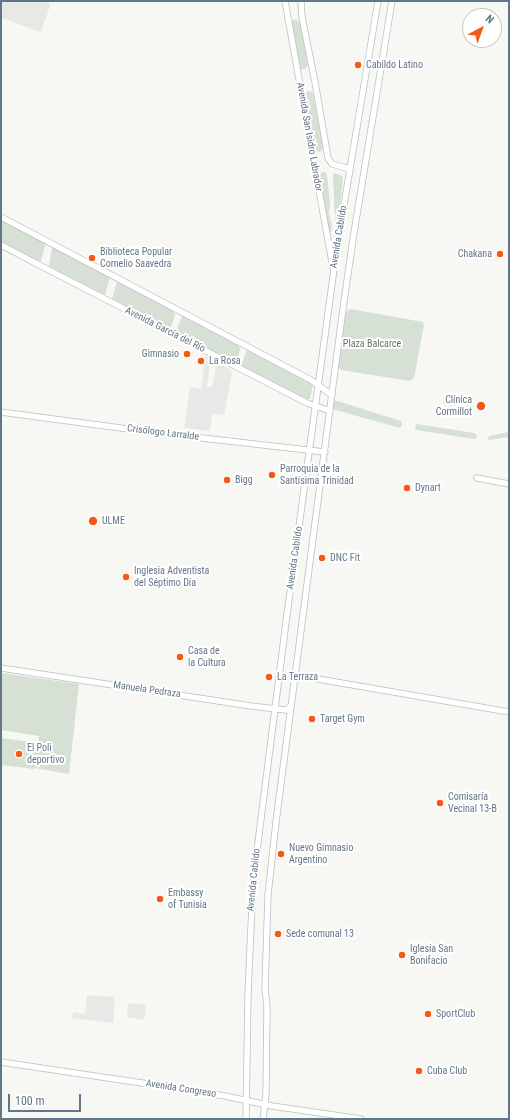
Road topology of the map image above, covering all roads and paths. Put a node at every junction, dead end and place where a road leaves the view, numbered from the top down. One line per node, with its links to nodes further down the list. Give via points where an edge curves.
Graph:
1 (285, 1): 8 (main road, Avenida San Isidro Labrador)
2 (301, 1): 5 (main road, Avenida San Isidro Labrador, via 328,158 332,164)
3 (378, 1): 5 (main road, Avenida Cabildo)
4 (392, 1): 10 (main road, Avenida Cabildo, via 352,245)
5 (350, 169): 8 (main road, Avenida Cabildo)
6 (1, 217): 9 (main road)
7 (1, 245): 11 (main road, Avenida García del Río)
8 (334, 272): 9 (main road, Avenida Cabildo)
9 (318, 384): 10 (main road); 11 (main road, Avenida Cabildo)
10 (332, 395): 12 (main road, Avenida Cabildo)
11 (315, 407): 12 (main road, Avenida García del Río); 14 (main road, Avenida Cabildo)
12 (330, 411): 15 (main road, Avenida Cabildo)
13 (1, 412): 14 (main road, Crisólogo Larralde)
14 (309, 451): 15 (main road, Crisólogo Larralde); 21 (main road, Avenida Cabildo)
15 (325, 452): 19 (main road, Avenida Cabildo)
16 (477, 478): 17 (main road)
17 (509, 484)
18 (1, 668): 21 (main road, Manuela Pedraza)
19 (295, 675): 20 (main road, Avenida Cabildo); 22 (main road)
20 (292, 706): 21 (main road, Manuela Pedraza, via 286,710); 25 (main road, Avenida Cabildo, via 269,887)
21 (275, 709): 24 (main road, Avenida Cabildo, via 252,893)
22 (509, 712)
23 (1, 1062): 24 (main road, Avenida Congreso)
24 (246, 1100): 25 (main road, Avenida Congreso); 26 (main road, Avenida Cabildo)
25 (265, 1105): 27 (main road, Avenida Cabildo); 28 (main road, Avenida Congreso)
26 (246, 1119)
27 (263, 1119)
28 (361, 1119)

